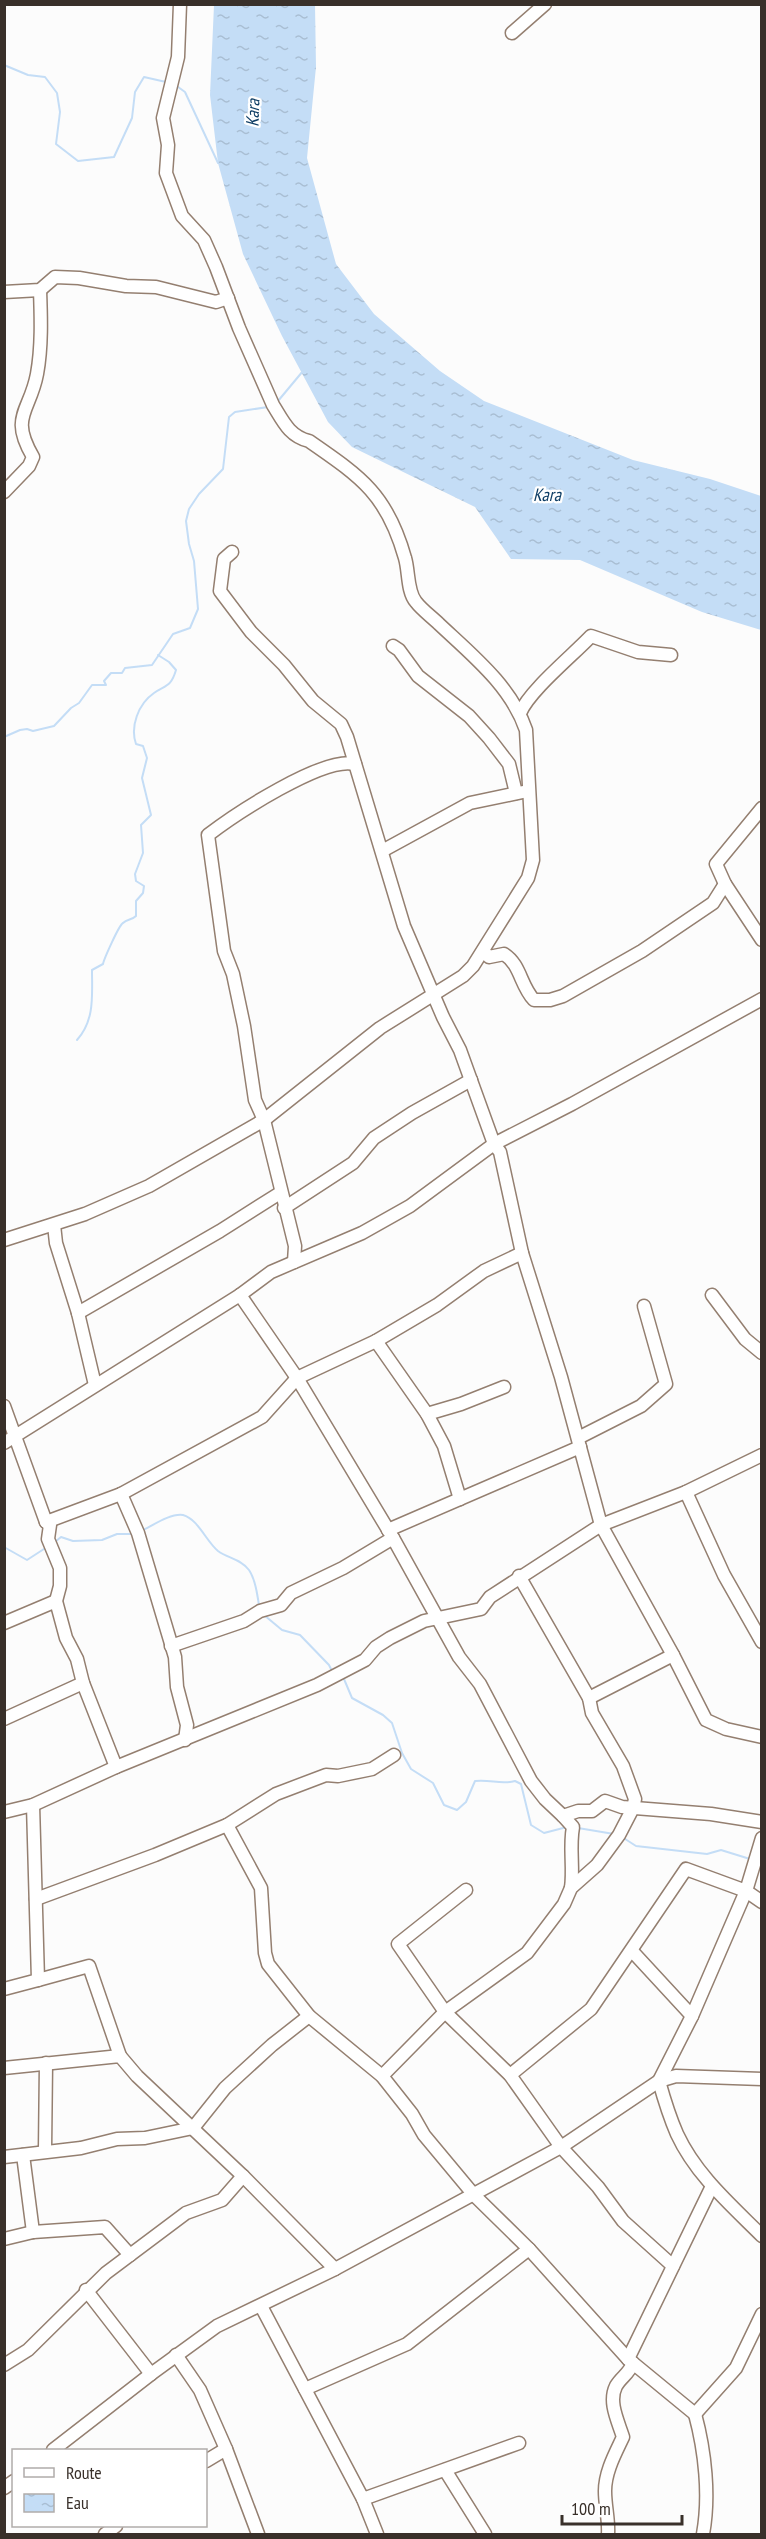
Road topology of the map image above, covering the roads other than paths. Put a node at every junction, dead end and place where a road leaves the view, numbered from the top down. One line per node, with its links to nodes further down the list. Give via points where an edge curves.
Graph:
1 (180, 4): 6 (street, via 178,57 163,118 168,145 166,173 176,204 204,240)
2 (545, 4): 3 (street)
3 (512, 33)
4 (40, 290): 5 (street); 6 (street, via 55,277 79,278 156,287 216,302); 7 (street, via 37,373 21,429 33,456 29,466)
5 (4, 292)
6 (228, 298): 11 (street, via 273,405 288,430 368,484 398,535 414,601 488,670)
7 (4, 492)
8 (232, 552): 12 (street, via 224,558 220,591 313,701 341,724)
9 (393, 646): 13 (street, via 418,676 469,716 489,738 509,764)
10 (671, 655): 11 (street, via 638,652 591,636 537,690)
11 (520, 713): 13 (street, via 526,730)
12 (355, 764): 15 (street); 22 (street, via 345,762 313,773 261,799 208,835 224,951 244,1026 255,1100)
13 (522, 792): 15 (street, via 470,803); 18 (street, via 534,838 533,860 528,878)
14 (762, 808): 16 (street, via 716,864)
15 (382, 851): 19 (street, via 404,926)
16 (725, 884): 17 (street); 18 (street, via 713,903 642,951 550,1000 534,1000 513,960 504,954 489,957)
17 (762, 940)
18 (483, 951): 19 (street, via 463,976)
19 (434, 994): 21 (street); 22 (street, via 380,1028)
20 (762, 999): 23 (street)
21 (471, 1080): 23 (street); 25 (street, via 374,1138 353,1163)
22 (264, 1120): 24 (street); 26 (street, via 149,1186)
23 (494, 1144): 28 (street, via 505,1170); 29 (street, via 410,1206 362,1233)
24 (280, 1193): 25 (street); 33 (street)
25 (284, 1208): 29 (street, via 295,1246)
26 (54, 1225): 27 (street); 33 (street)
27 (4, 1240)
28 (522, 1253): 34 (street, via 484,1271); 42 (street)
29 (294, 1262): 31 (street, via 271,1272)
30 (712, 1294): 35 (street, via 746,1339)
31 (240, 1296): 36 (street); 37 (street)
32 (644, 1306): 42 (street, via 666,1384 641,1406)
33 (78, 1313): 37 (street)
34 (376, 1341): 36 (street); 40 (street)
35 (760, 1349)
36 (297, 1378): 45 (street, via 262,1417); 49 (street)
37 (96, 1384): 41 (street)
38 (504, 1387): 40 (street)
39 (4, 1406): 41 (street)
40 (427, 1414): 46 (street, via 444,1446)
41 (10, 1440): 47 (street)
42 (579, 1442): 46 (street); 48 (street)
43 (762, 1455): 44 (street)
44 (686, 1492): 48 (street); 54 (street, via 724,1575)
45 (122, 1494): 47 (street); 55 (street, via 138,1533)
46 (460, 1499): 49 (street)
47 (46, 1522): 51 (street, via 50,1526 48,1539 60,1568)
48 (601, 1525): 50 (street); 56 (street)
49 (391, 1534): 52 (street); 55 (street, via 343,1568 291,1593 280,1605)
50 (519, 1576): 52 (street, via 490,1597 481,1609); 58 (street)
51 (56, 1601): 53 (street); 57 (street)
52 (439, 1616): 61 (street, via 390,1638 365,1660 317,1684); 67 (street, via 531,1781)
53 (4, 1623)
54 (762, 1642)
55 (171, 1646): 61 (street, via 187,1725)
56 (673, 1655): 58 (street); 60 (street, via 706,1720)
57 (83, 1683): 59 (street); 63 (street)
58 (589, 1698): 65 (street, via 592,1713 623,1766 635,1800)
59 (4, 1719)
60 (762, 1737)
61 (185, 1740): 63 (street)
62 (394, 1755): 69 (street, via 372,1769 326,1775 276,1794)
63 (116, 1767): 64 (street)
64 (33, 1805): 66 (street); 74 (street)
65 (633, 1808): 67 (street, via 605,1801 592,1812 578,1810); 68 (street); 71 (street, via 597,1864)
66 (4, 1812)
67 (563, 1816): 71 (street, via 573,1827)
68 (762, 1822)
69 (227, 1825): 74 (street); 80 (street, via 261,1888 268,1964)
70 (762, 1839): 73 (street)
71 (571, 1888): 79 (street, via 564,1904 527,1953)
72 (466, 1890): 79 (street, via 398,1944)
73 (746, 1891): 75 (street); 76 (street, via 686,1869); 81 (street)
74 (36, 1899): 77 (street)
75 (762, 1902)
76 (632, 1951): 81 (street); 85 (street, via 591,2009)
77 (38, 1980): 78 (street); 82 (street, via 89,1965)
78 (4, 1989)
79 (445, 2012): 85 (street); 86 (street)
80 (309, 2016): 86 (street); 89 (street, via 225,2088)
81 (692, 2016): 88 (street)
82 (120, 2056): 83 (street); 89 (street)
83 (46, 2063): 84 (street); 91 (street)
84 (4, 2068)
85 (510, 2075): 90 (street)
86 (382, 2076): 96 (street)
87 (762, 2079): 88 (street, via 676,2076)
88 (659, 2081): 90 (street); 95 (street, via 678,2135)
89 (192, 2128): 91 (street); 94 (street)
90 (561, 2147): 96 (street); 102 (street, via 623,2221)
91 (45, 2151): 92 (street)
92 (23, 2155): 93 (street); 97 (street)
93 (4, 2157)
94 (243, 2176): 101 (street, via 222,2200 186,2213); 103 (street)
95 (712, 2186): 98 (street); 102 (street)
96 (474, 2195): 100 (street); 103 (street)
97 (33, 2232): 99 (street); 101 (street, via 105,2227)
98 (762, 2235)
99 (4, 2239)
100 (529, 2249): 108 (street); 111 (street, via 407,2344)
101 (130, 2255): 104 (street)
102 (673, 2266): 108 (street)
103 (335, 2269): 105 (street)
104 (86, 2290): 109 (street, via 28,2350); 110 (street)
105 (261, 2306): 107 (street, via 217,2326); 111 (street)
106 (762, 2314): 112 (street, via 736,2368)
107 (176, 2355): 110 (street); 115 (street, via 200,2390)
108 (630, 2361): 112 (street); 122 (street, via 629,2373 616,2386 613,2405 623,2437 607,2475)
109 (4, 2365)
110 (151, 2373): 114 (street)
111 (305, 2389): 118 (street)
112 (695, 2414): 123 (street, via 702,2439)
113 (519, 2443): 117 (street)
114 (56, 2449)
115 (226, 2449): 116 (street); 119 (street)
116 (207, 2460)
117 (445, 2470): 118 (street); 121 (street)
118 (363, 2499): 120 (street)
119 (258, 2535)
120 (377, 2535)
121 (485, 2535)
122 (608, 2535)
123 (703, 2535)

